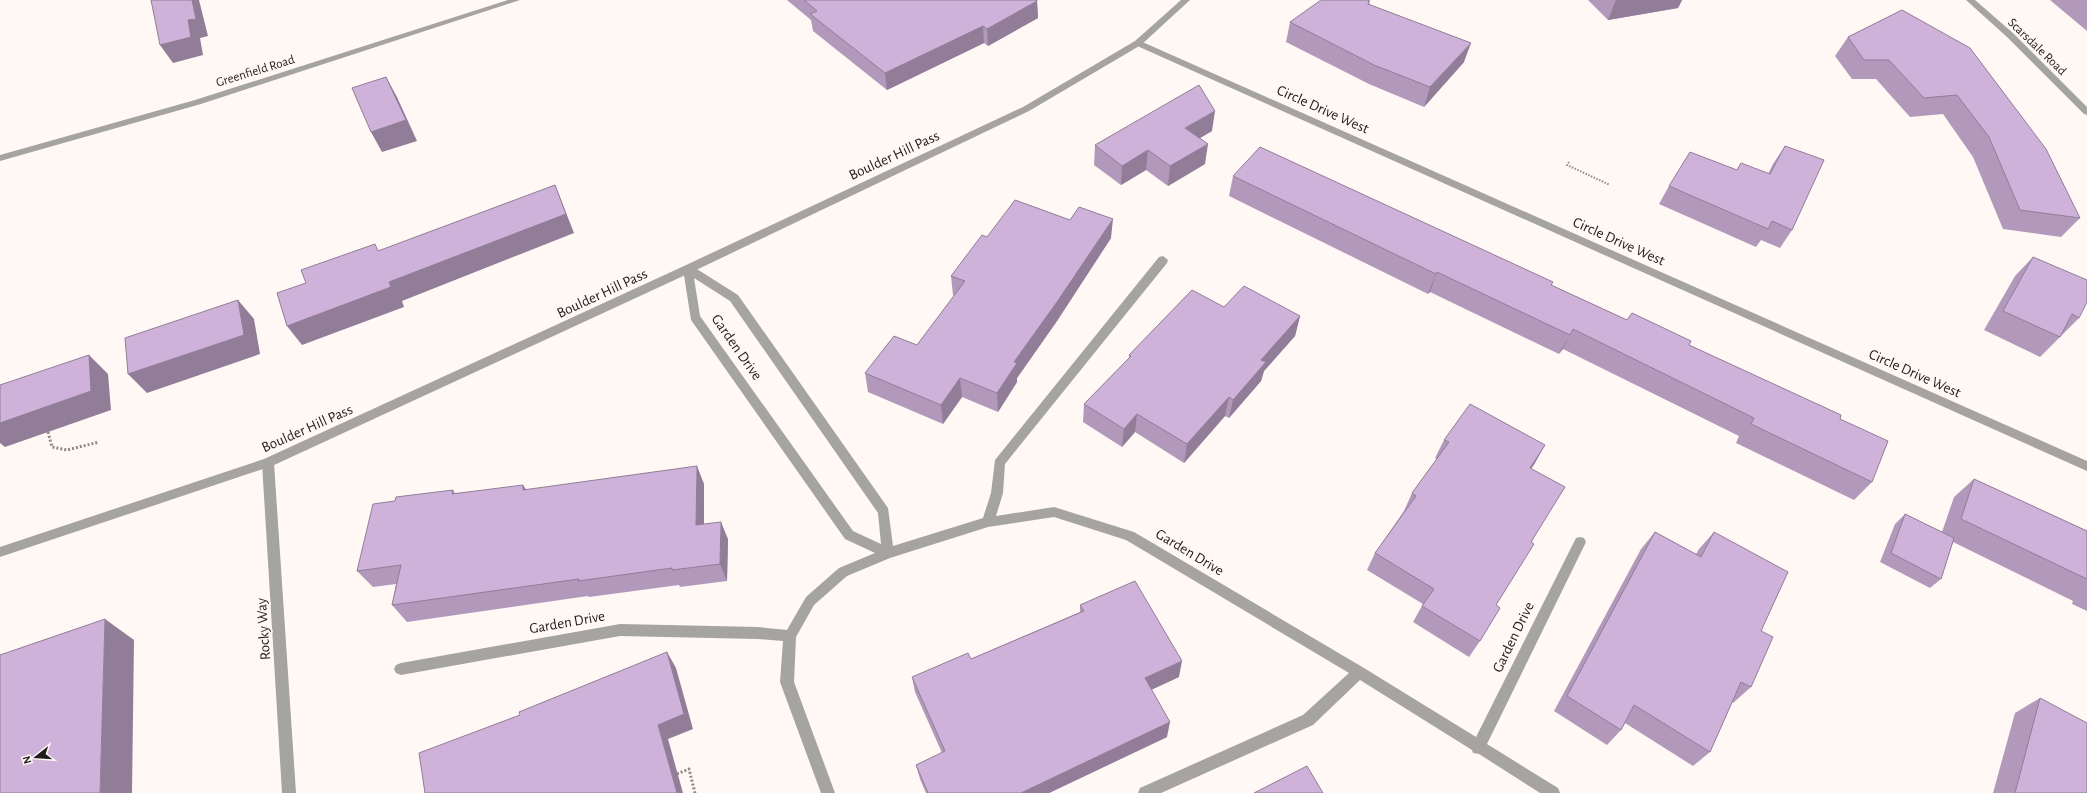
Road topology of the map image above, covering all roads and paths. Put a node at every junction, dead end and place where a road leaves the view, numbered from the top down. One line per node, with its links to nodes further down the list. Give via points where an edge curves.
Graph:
1 (516, 0): 6 (street, Greenfield Road, via 205,100)
2 (1186, 0): 4 (street, Boulder Hill Pass)
3 (1970, 0): 5 (street, Scarsdale Road, via 2010,35)
4 (1138, 43): 10 (street, Boulder Hill Pass, via 1026,109); 14 (street, Circle Drive West)
5 (2087, 112)
6 (0, 158)
7 (1569, 162): 8 (path, via 1567,165)
8 (1610, 185)
9 (1163, 260): 15 (street, via 999,463 997,492)
10 (688, 269): 13 (street, Boulder Hill Pass); 18 (street, Garden Drive, via 734,298 884,512); 18 (street, Garden Drive, via 695,318 849,535)
11 (48, 432): 12 (path, via 52,448 67,450)
12 (99, 442)
13 (268, 463): 17 (street, Boulder Hill Pass); 24 (street, Rocky Way)
14 (2087, 466)
15 (988, 522): 18 (street, Garden Drive); 21 (street, Garden Drive, via 1054,512 1130,536)
16 (1580, 542): 22 (street, Garden Drive)
17 (0, 552)
18 (888, 553): 19 (street, Garden Drive, via 843,572 810,601)
19 (790, 636): 20 (street, Garden Drive, via 620,630); 26 (street, Garden Drive, via 787,682)
20 (400, 669)
21 (1359, 672): 22 (street, Garden Drive); 27 (street, via 1308,720)
22 (1478, 748): 28 (street, Garden Drive)
23 (677, 774): 25 (path, via 689,769)
24 (290, 793)
25 (696, 793)
26 (828, 793)
27 (1145, 793)
28 (1553, 793)

